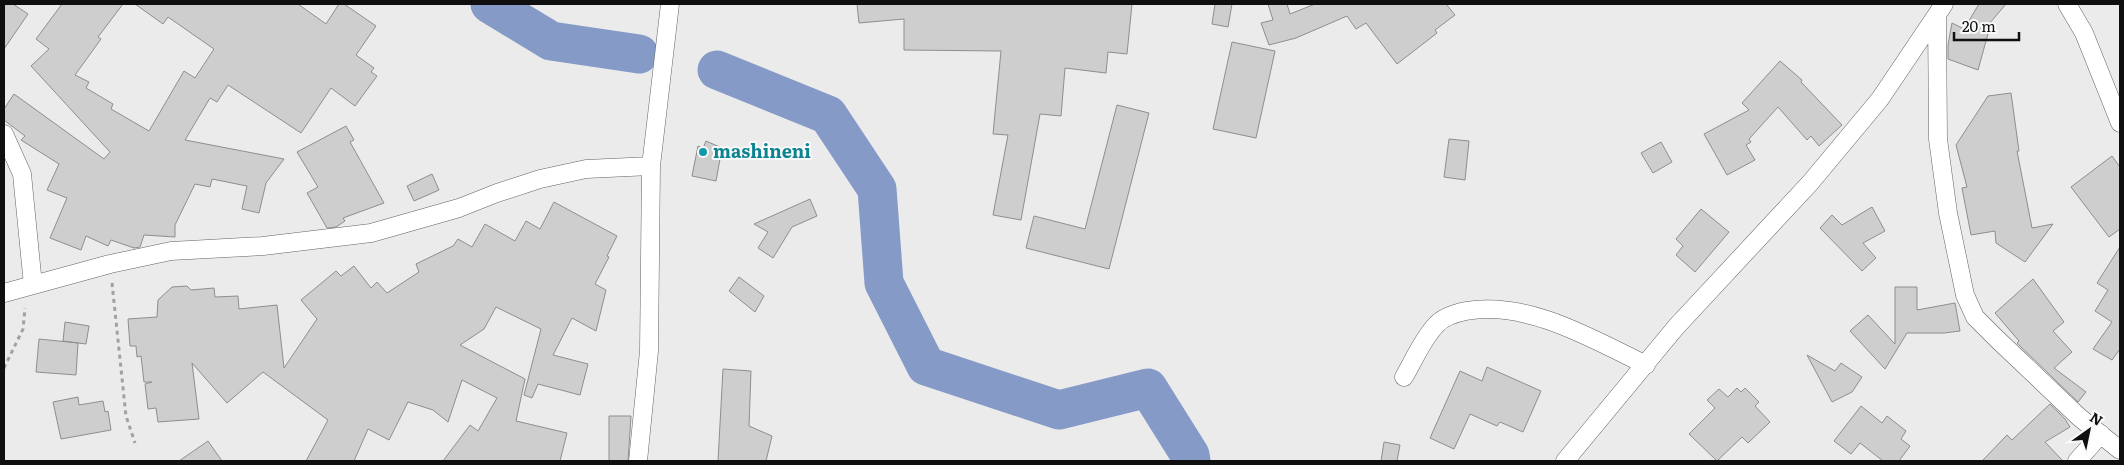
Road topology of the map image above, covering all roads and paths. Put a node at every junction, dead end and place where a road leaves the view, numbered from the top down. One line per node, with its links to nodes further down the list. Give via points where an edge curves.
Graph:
1 (670, 4): 6 (street)
2 (2067, 4): 4 (street, via 2084,33)
3 (1941, 10): 10 (street, via 1880,99 1816,176 1676,327); 13 (street, via 1938,139 1949,221 1965,295 1975,317 2079,417)
4 (2120, 123)
5 (4, 134): 8 (street, via 22,174)
6 (651, 166): 7 (street, via 586,169 540,179 459,208 371,233 263,246 171,251); 16 (street, via 649,351)
7 (110, 264): 8 (street); 14 (path, via 126,416)
8 (27, 286): 9 (street); 11 (path, via 23,329)
9 (4, 293)
10 (1646, 365): 12 (street, via 1572,328 1525,314 1478,309 1454,314 1436,324); 17 (street)
11 (4, 368)
12 (1404, 377)
13 (2101, 434): 15 (street); 18 (street)
14 (134, 443)
15 (2120, 450)
16 (638, 461)
17 (1566, 461)
18 (2077, 461)

